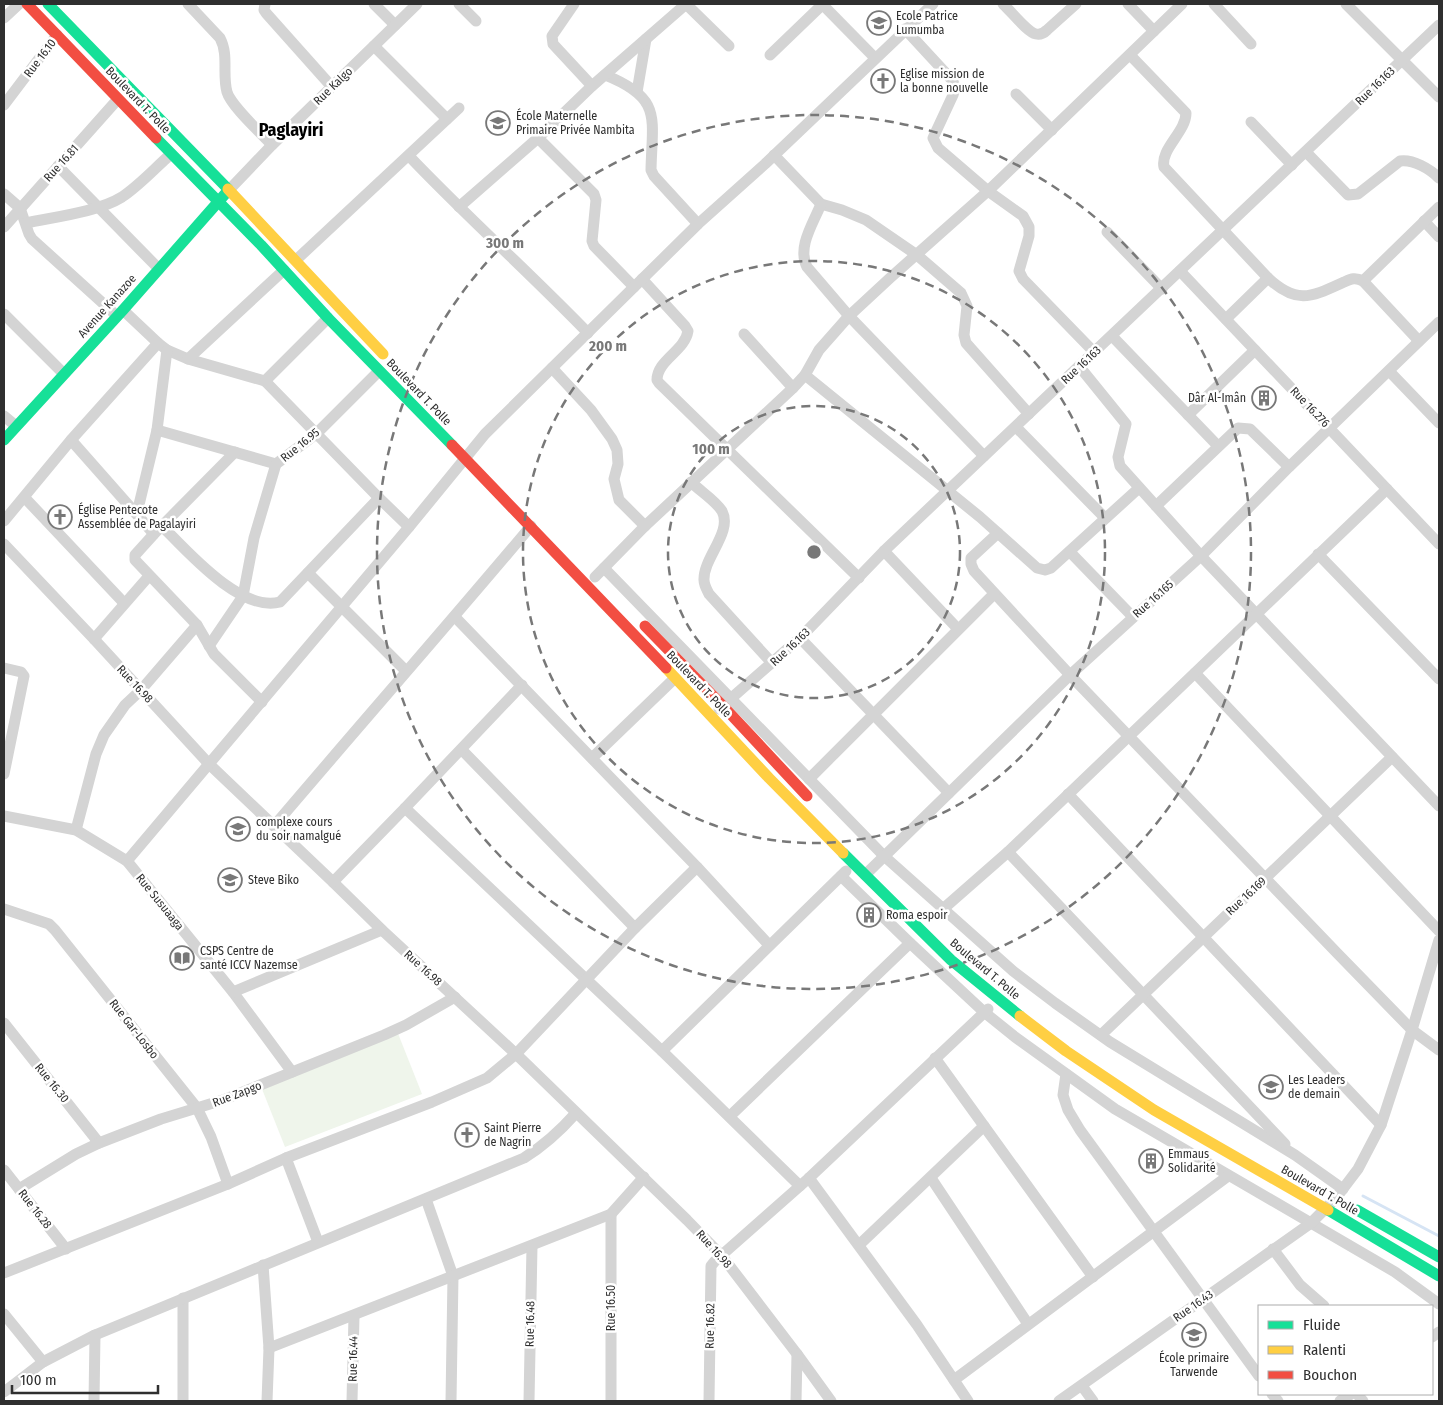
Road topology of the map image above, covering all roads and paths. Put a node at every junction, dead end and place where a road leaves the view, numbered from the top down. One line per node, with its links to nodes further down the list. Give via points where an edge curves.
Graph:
1 (19, 4): 19 (street)
2 (27, 4): 25 (main road, Boulevard T. Polle)
3 (48, 4): 55 (main road, Boulevard T. Polle)
4 (188, 4): 47 (street, via 223,44 229,98)
5 (265, 4): 36 (street, via 266,13)
6 (374, 4): 21 (street)
7 (417, 4): 21 (street, Rue Kalgo)
8 (459, 4): 20 (street)
9 (574, 4): 35 (street, via 551,40)
10 (686, 4): 26 (street); 29 (street)
11 (822, 4): 30 (street); 32 (street)
12 (933, 4): 23 (street)
13 (1003, 4): 14 (street, via 1037,35)
14 (1076, 4)
15 (1128, 4): 24 (street)
16 (1182, 4): 24 (street)
17 (1214, 4): 27 (street)
18 (1346, 4): 33 (street)
19 (4, 18)
20 (476, 21)
21 (395, 25): 28 (street, Rue Kalgo)
22 (1439, 25): 33 (street, Rue 16.163)
23 (905, 29): 32 (street); 56 (street, via 953,80 953,95 933,138 934,143)
24 (1154, 31): 31 (street)
25 (57, 35): 40 (main road, Boulevard T. Polle); 41 (street, Rue 16.10)
26 (646, 39): 34 (street); 37 (street)
27 (1251, 44)
28 (374, 46): 36 (street, Rue Kalgo); 43 (street)
29 (728, 46)
30 (770, 55)
31 (1130, 55): 45 (street); 68 (street, via 1186,113 1184,124 1164,156 1164,167)
32 (875, 58): 50 (street)
33 (1402, 60): 39 (street); 48 (street, Rue 16.163)
34 (605, 74): 35 (street); 37 (street)
35 (592, 86): 46 (street)
36 (332, 87): 47 (street, Rue Kalgo)
37 (638, 92): 66 (street, via 650,109 653,124 651,170)
38 (1016, 94): 45 (street)
39 (1439, 97)
40 (118, 99): 49 (main road, Boulevard T. Polle); 53 (street, Rue 16.81)
41 (4, 105)
42 (459, 108): 43 (street)
43 (447, 119): 51 (street)
44 (1251, 122): 52 (street)
45 (1052, 130): 56 (street)
46 (538, 138): 61 (street); 78 (street, via 594,194 594,246)
47 (272, 145): 55 (street, Rue Kalgo)
48 (1306, 152): 52 (street, Rue 16.163); 54 (street, via 1348,195 1358,194 1400,161 1413,162)
49 (171, 154): 58 (main road, Boulevard T. Polle); 60 (street, via 128,192)
50 (774, 155): 59 (street); 66 (street)
51 (409, 156): 61 (street); 72 (street)
52 (1292, 165): 68 (street, Rue 16.163)
53 (58, 166): 60 (street); 63 (street, Rue 16.81)
54 (1439, 176)
55 (229, 190): 58 (main road, Avenue Kanazoe); 72 (main road, Boulevard T. Polle)
56 (988, 192): 71 (street); 92 (street, via 1023,216 1029,226 1019,271 1023,279)
57 (4, 194): 63 (street)
58 (218, 202): 73 (main road, Avenue Kanazoe); 74 (main road, Boulevard T. Polle)
59 (821, 204): 71 (street, via 861,218); 82 (street, via 803,250 803,259 807,268)
60 (98, 207): 65 (street); 73 (street)
61 (459, 207): 86 (street)
62 (1439, 207): 64 (street)
63 (20, 208): 65 (street); 67 (street, Rue 16.81)
64 (1424, 220): 70 (street); 77 (street)
65 (26, 223): 80 (street, via 32,239)
66 (698, 224): 78 (street)
67 (4, 227)
68 (1223, 230): 75 (street, Rue 16.163); 76 (street)
69 (1107, 232): 79 (street)
70 (1439, 237)
71 (917, 255): 82 (street); 103 (street, via 962,293 966,306 966,343)
72 (296, 260): 94 (main road, Boulevard T. Polle)
73 (159, 269): 80 (main road, Avenue Kanazoe)
74 (284, 270): 83 (main road, Boulevard T. Polle); 93 (street)
75 (1180, 271): 79 (street, Rue 16.163); 84 (street, Rue 16.276)
76 (1268, 278): 77 (street, via 1289,295 1302,297 1351,279); 84 (street)
77 (1363, 281): 89 (street)
78 (638, 283): 86 (street); 115 (street, via 688,331 685,341 658,371 657,380)
79 (1162, 289): 88 (street, Rue 16.163)
80 (120, 313): 90 (street); 99 (main road, Avenue Kanazoe)
81 (4, 314): 99 (street)
82 (849, 316): 100 (street, via 819,350); 117 (street)
83 (328, 318): 97 (main road, Boulevard T. Polle); 101 (street)
84 (1226, 319): 91 (street, Rue 16.276)
85 (1439, 322): 89 (street, Rue 16.165)
86 (588, 333): 96 (street)
87 (744, 334): 102 (street)
88 (1112, 336): 92 (street, Rue 16.163); 104 (street)
89 (1419, 341): 98 (street, Rue 16.165)
90 (163, 347): 93 (street); 110 (street); 113 (street)
91 (1255, 350): 104 (street); 109 (street, Rue 16.276)
92 (1094, 352): 95 (street, Rue 16.163)
93 (188, 359): 101 (street)
94 (392, 363)
95 (1079, 366): 103 (street, Rue 16.163); 122 (street, via 1126,424 1118,462)
96 (552, 368): 118 (street, via 493,426); 132 (street, via 612,438 617,450 614,479 619,500)
97 (379, 371): 111 (street, Rue 16.95); 118 (main road, Boulevard T. Polle)
98 (1389, 371): 106 (street); 109 (street, Rue 16.165)
99 (63, 373): 107 (main road, Avenue Kanazoe)
100 (804, 375): 102 (street); 124 (street)
101 (264, 381): 111 (street)
102 (793, 388): 115 (street)
103 (1029, 414): 108 (street, Rue 16.163)
104 (1188, 415): 114 (street)
105 (4, 416): 107 (street)
106 (1439, 423)
107 (16, 426): 112 (main road, Avenue Kanazoe)
108 (1016, 427): 117 (street, Rue 16.163); 129 (street)
109 (1330, 428): 120 (street, Rue 16.165); 123 (street, Rue 16.276)
110 (157, 430): 116 (street); 128 (street)
111 (316, 434): 119 (street, Rue 16.95); 126 (street)
112 (4, 440)
113 (71, 440): 125 (street); 128 (street)
114 (1218, 446): 120 (street, via 1238,428 1244,427); 127 (street)
115 (727, 448): 121 (street); 146 (street)
116 (235, 452): 119 (street); 134 (street)
117 (984, 456): 124 (street, Rue 16.163)
118 (465, 459): 131 (main road, Boulevard T. Polle); 133 (street)
119 (276, 464): 148 (street, Rue 16.95, via 254,538)
120 (1289, 467): 141 (street, Rue 16.165)
121 (691, 482): 132 (street); 160 (street, via 722,511 724,519 724,528 704,571 709,594)
122 (1139, 488): 127 (street); 129 (street)
123 (1387, 489): 137 (street, Rue 16.276); 140 (street)
124 (948, 491): 135 (street); 138 (street, Rue 16.163)
125 (25, 498): 130 (street); 149 (street)
126 (379, 498): 133 (street); 143 (street)
127 (1156, 506): 141 (street)
128 (136, 513): 134 (street)
129 (1105, 518): 139 (street)
130 (4, 521)
131 (531, 526): 152 (street); 165 (main road, Boulevard T. Polle)
132 (645, 526): 142 (street)
133 (410, 527): 150 (street)
134 (158, 530): 144 (street, via 135,555 135,560); 148 (street)
135 (998, 533): 139 (street, via 1037,568 1044,570); 147 (street, via 971,558 974,571)
136 (4, 544): 158 (street, Rue 16.98)
137 (1439, 544)
138 (884, 551): 146 (street, Rue 16.163); 156 (street)
139 (1070, 552): 153 (street)
140 (1318, 554): 151 (street); 166 (street)
141 (1200, 556): 151 (street); 153 (street, Rue 16.165)
142 (604, 568): 145 (street); 170 (street)
143 (308, 572): 148 (street, via 280,602 267,603); 150 (street)
144 (149, 576): 149 (street); 155 (street)
145 (596, 577)
146 (859, 578): 157 (street, Rue 16.163)
147 (994, 594): 156 (street); 164 (street)
148 (243, 596): 159 (street)
149 (124, 603): 158 (street)
150 (342, 607): 162 (street); 169 (street)
151 (1256, 614): 163 (street); 175 (street)
152 (455, 617): 162 (street); 167 (street)
153 (1134, 617): 164 (street, Rue 16.165)
154 (638, 619): 170 (main road, Boulevard T. Polle)
155 (197, 625): 159 (street); 168 (street)
156 (958, 629): 171 (street)
157 (800, 638): 160 (street, Rue 16.163); 171 (street)
158 (94, 639): 168 (street, Rue 16.98)
159 (209, 646): 169 (street)
160 (772, 663): 170 (street, Rue 16.163)
161 (4, 668): 178 (street, via 21,672 24,676)
162 (406, 671): 187 (street)
163 (1195, 673): 173 (street); 186 (street)
164 (1070, 675): 173 (street); 180 (street, Rue 16.165)
165 (675, 678): 172 (main road, Boulevard T. Polle); 176 (street)
166 (1439, 679)
167 (522, 685): 174 (street); 176 (street)
168 (141, 690): 177 (street, Rue 16.98); 188 (street, via 125,705 104,735)
169 (262, 702): 177 (street)
170 (727, 702): 172 (street, Rue 16.163); 179 (street); 183 (main road, Boulevard T. Polle)
171 (873, 714): 179 (street); 180 (street)
172 (711, 716): 192 (main road, Boulevard T. Polle)
173 (1129, 736): 181 (street); 196 (street)
174 (462, 750): 184 (street); 200 (street)
175 (1392, 757): 182 (street); 186 (street, Rue 16.169)
176 (592, 758): 193 (street)
177 (209, 764): 187 (street, Rue 16.98); 191 (street)
178 (4, 774)
179 (809, 779): 190 (street)
180 (949, 793): 190 (street, Rue 16.165)
181 (1068, 794): 189 (street); 203 (street)
182 (1439, 806)
183 (818, 807)
184 (405, 808): 197 (street); 207 (street)
185 (4, 816): 188 (street, Rue Susuaaga)
186 (1331, 817): 196 (street, Rue 16.169); 202 (street)
187 (274, 826): 197 (street, Rue 16.98)
188 (76, 830): 191 (street, Rue Susuaaga)
189 (1008, 852): 199 (street); 209 (street)
190 (884, 856): 194 (street, Rue 16.165); 199 (street)
191 (127, 861): 208 (street, Rue Susuaaga)
192 (854, 863): 194 (main road, Boulevard T. Polle); 195 (street)
193 (697, 867): 200 (street); 206 (street)
194 (865, 875): 211 (main road, Boulevard T. Polle, via 951,960)
195 (841, 876): 204 (street); 206 (street)
196 (1266, 878): 203 (street, Rue 16.169); 214 (street)
197 (333, 882): 201 (street, Rue 16.98)
198 (4, 909): 222 (street, Rue Gar-Losbo, via 48,924 55,930)
199 (943, 909): 215 (street, via 1013,971)
200 (635, 928): 207 (street)
201 (382, 930): 208 (street); 210 (street, Rue 16.98)
202 (1439, 931)
203 (1203, 937): 209 (street, Rue 16.169); 225 (street)
204 (910, 943): 212 (street); 224 (street)
205 (1439, 943): 214 (street, Rue 16.43)
206 (769, 945): 217 (street)
207 (586, 978): 217 (street); 218 (street)
208 (234, 992): 220 (street, Rue Susuaaga)
209 (1144, 994): 215 (street, Rue 16.169); 228 (street)
210 (455, 997): 218 (street, Rue 16.98); 220 (street, Rue Zapgo, via 406,1025)
211 (998, 999): 212 (street, Rue 16.82); 239 (main road, Boulevard T. Polle, via 1154,1110)
212 (984, 1012): 219 (street, Rue 16.82); 221 (street)
213 (4, 1024): 227 (street, Rue 16.30)
214 (1412, 1030): 216 (street); 225 (street, Rue 16.43)
215 (1100, 1035): 228 (street)
216 (1439, 1050)
217 (662, 1051): 224 (street)
218 (516, 1054): 223 (street, Rue 16.98); 229 (street, via 481,1082)
219 (935, 1058): 226 (street); 234 (street, Rue 16.82)
220 (292, 1072): 222 (street, Rue Zapgo)
221 (1066, 1074): 231 (street, via 1115,1109); 242 (street, via 1063,1095 1068,1110)
222 (197, 1108): 227 (street, Rue Zapgo); 235 (street, Rue Gar-Losbo)
223 (576, 1113): 232 (street, Rue 16.98); 238 (street, via 548,1141 524,1158)
224 (730, 1116): 234 (street)
225 (1381, 1124): 237 (street, Rue 16.43, via 1358,1169)
226 (984, 1126): 233 (street); 254 (street)
227 (99, 1143): 236 (street, Rue Zapgo)
228 (1294, 1155): 237 (street)
229 (286, 1158): 235 (street); 243 (street)
230 (4, 1170): 236 (street, Rue 16.28)
231 (1228, 1176): 241 (street); 242 (street)
232 (644, 1177): 240 (street); 248 (street, Rue 16.98)
233 (931, 1178): 244 (street); 261 (street)
234 (804, 1182): 244 (street); 248 (street, Rue 16.82)
235 (228, 1184): 246 (street)
236 (19, 1189): 246 (street, Rue 16.28)
237 (1336, 1194): 239 (street, Rue 16.43); 249 (main road, Boulevard T. Polle)
238 (426, 1199): 243 (street); 252 (street)
239 (1326, 1208): 241 (street, Rue 16.43); 253 (main road, Boulevard T. Polle)
240 (611, 1214): 245 (street); 276 (street, Rue 16.50)
241 (1311, 1223): 247 (street, Rue 16.43); 257 (street, via 1395,1272)
242 (1154, 1232): 254 (street); 256 (street)
243 (318, 1242): 250 (street)
244 (859, 1245): 267 (street)
245 (532, 1246): 252 (street); 275 (street, Rue 16.48)
246 (66, 1249): 251 (street)
247 (1273, 1249): 256 (street, Rue 16.43); 258 (street, via 1300,1285)
248 (722, 1256): 264 (street, Rue 16.98); 277 (street, Rue 16.82, via 711,1266)
249 (1439, 1257)
250 (263, 1265): 255 (street); 263 (street)
251 (4, 1273)
252 (454, 1276): 260 (street); 274 (street)
253 (1439, 1276)
254 (1093, 1277): 261 (street)
255 (183, 1298): 262 (street); 271 (street)
256 (1202, 1299): 266 (street); 268 (street, Rue 16.43)
257 (1439, 1304)
258 (1323, 1305)
259 (4, 1314): 265 (street)
260 (354, 1316): 263 (street); 273 (street, Rue 16.44)
261 (1028, 1324): 267 (street)
262 (95, 1335): 265 (street); 270 (street)
263 (269, 1348): 272 (street)
264 (797, 1354): 278 (street); 279 (street, Rue 16.98)
265 (43, 1362): 269 (street)
266 (1258, 1375)
267 (954, 1380): 280 (street)
268 (1082, 1386): 281 (street, Rue 16.43); 282 (street)
269 (4, 1392)
270 (94, 1401)
271 (183, 1401)
272 (267, 1401)
273 (352, 1401)
274 (452, 1401)
275 (529, 1401)
276 (611, 1401)
277 (709, 1401)
278 (796, 1401)
279 (831, 1401)
280 (968, 1401)
281 (1059, 1401)
282 (1093, 1401)

